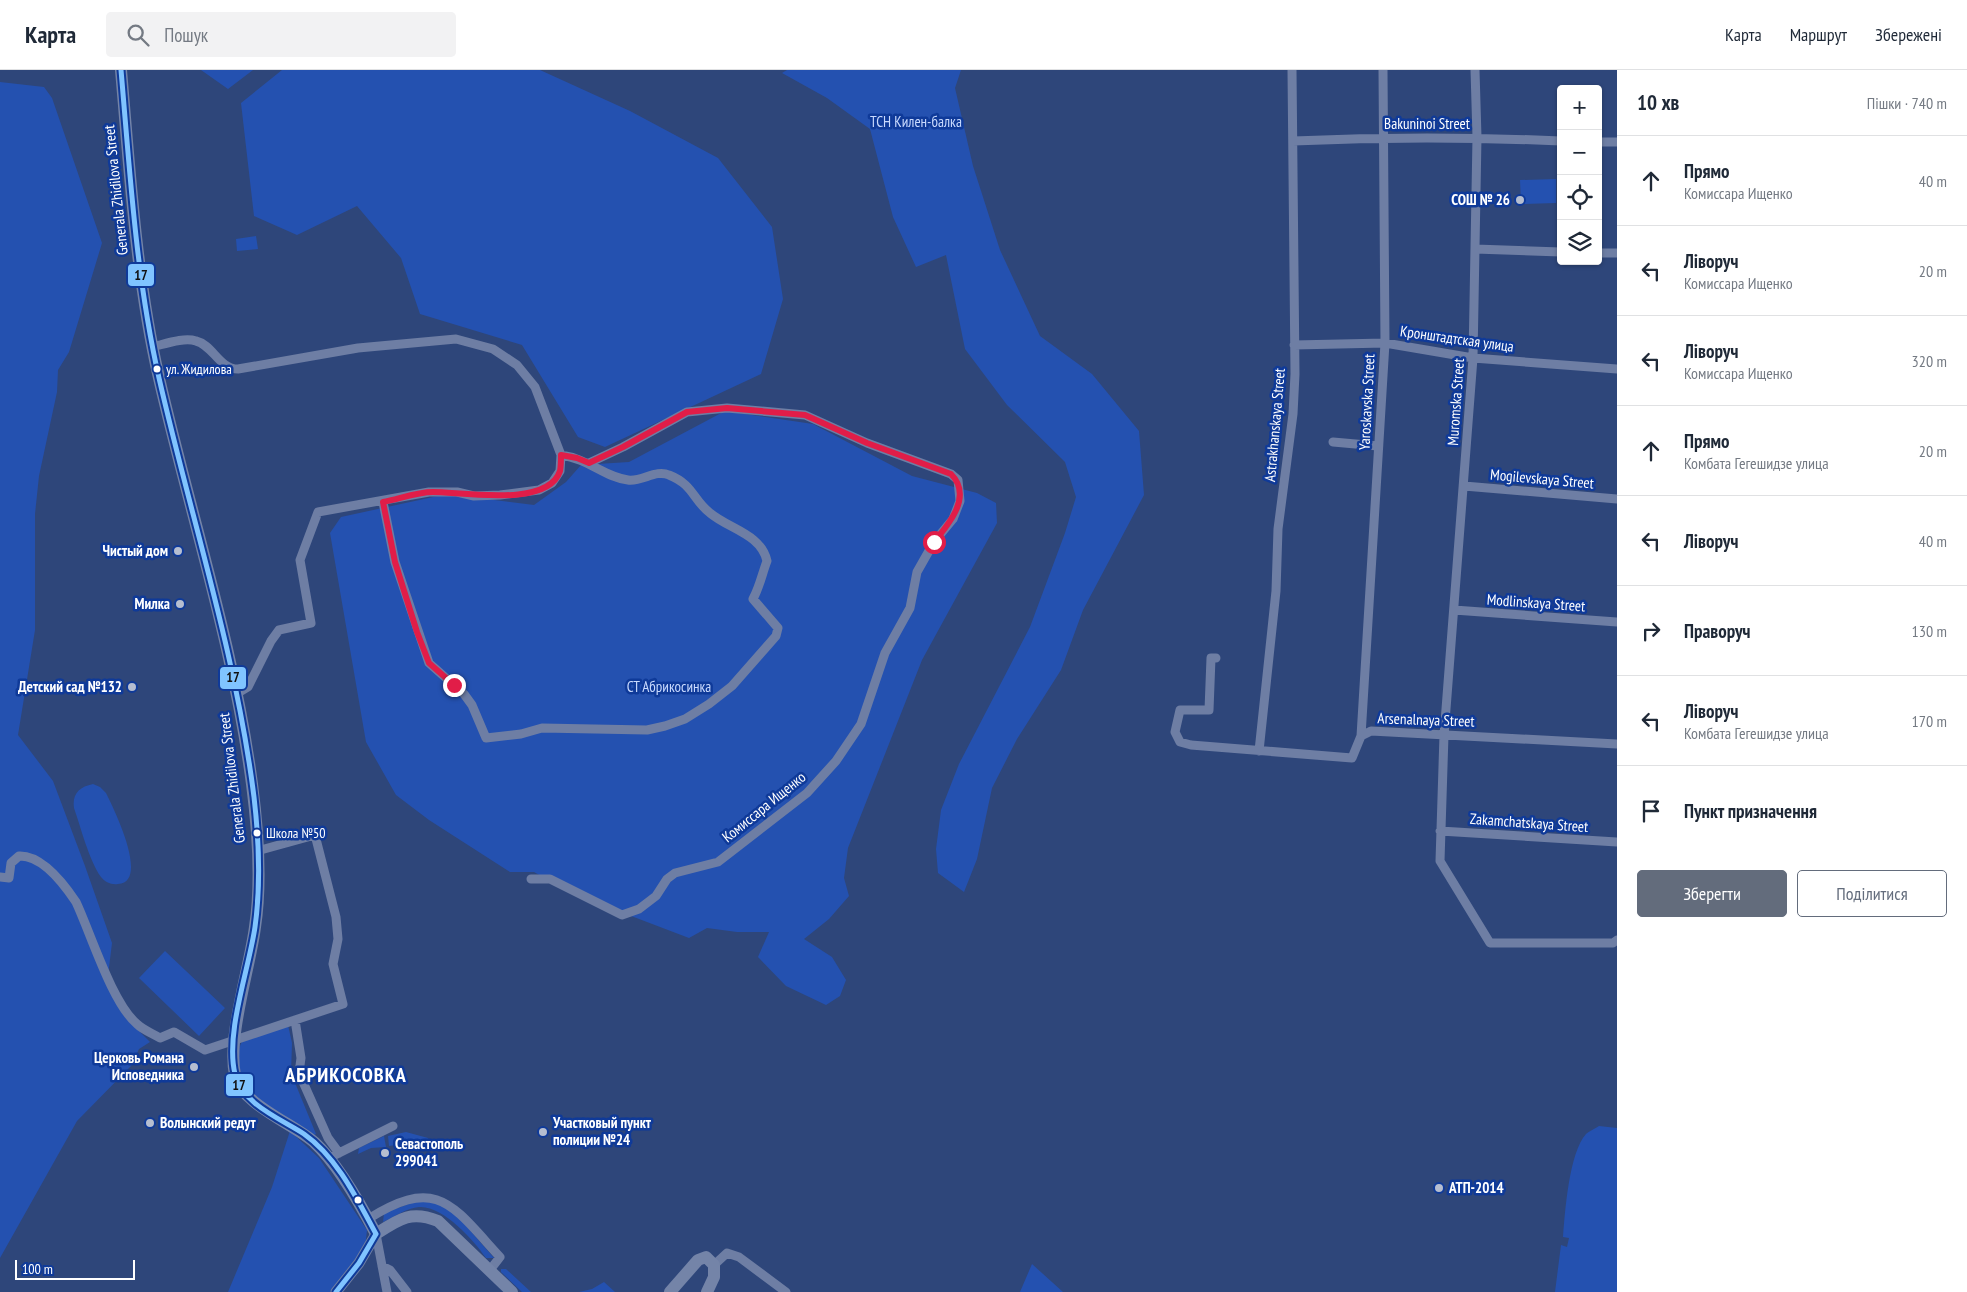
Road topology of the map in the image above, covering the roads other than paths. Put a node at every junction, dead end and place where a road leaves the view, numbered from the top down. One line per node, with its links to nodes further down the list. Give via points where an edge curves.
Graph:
1 (121, 70): 17 (main road, Generala Zhidilova Street, via 140,268)
2 (1292, 70): 7 (street, Astrakhanskaya Street)
3 (1384, 70): 5 (street, Yaroskavska Street)
4 (1474, 70): 6 (street, Muromska Street)
5 (1384, 137): 6 (street, Bakuninoi Street); 7 (street, Bakuninoi Street); 15 (street, Yaroskavska Street)
6 (1477, 137): 8 (street, Bakuninoi Street); 11 (street, Muromska Street)
7 (1293, 141): 16 (street, Astrakhanskaya Street)
8 (1557, 141)
9 (1602, 142): 10 (street)
10 (1617, 142)
11 (1475, 249): 12 (street); 18 (street, Muromska Street)
12 (1557, 252)
13 (1602, 253): 14 (street)
14 (1617, 253)
15 (1384, 343): 16 (street, Кронштадтская улица); 18 (street, Кронштадтская улица); 21 (street, Yaroskavska Street)
16 (1294, 345): 34 (street, Astrakhanskaya Street, via 1293,414 1278,529 1276,592)
17 (152, 347): 22 (street, via 197,341 228,367 238,369 358,348 456,339 493,349 517,365 535,387); 30 (main road, Generala Zhidilova Street)
18 (1473, 358): 19 (street, Кронштадтская улица); 24 (street, Muromska Street)
19 (1617, 369)
20 (1333, 442): 21 (street)
21 (1378, 446): 32 (street, Yaroskavska Street)
22 (561, 455): 23 (street); 26 (street, via 560,471 552,483 539,490 474,496 429,492)
23 (589, 463): 26 (street, via 614,478 635,481 659,473 680,480 710,514 747,535 763,547 766,554 768,561 753,599 778,628 776,636 732,686 684,719 665,726 648,730 542,728 486,738 464,694 429,663 395,562); 39 (street, Комиссара Ищенко, via 687,412 727,408 805,415 867,443 951,474 958,480 960,501 953,519 934,542 917,572 910,608 885,653 861,724 836,761 807,793 718,862 675,873 650,901 622,915 550,879)
24 (1464, 486): 25 (street, Mogilevskaya Street); 27 (street, Muromska Street)
25 (1617, 499)
26 (383, 502): 30 (street, via 318,512 300,560 311,624 279,630 248,687)
27 (1454, 610): 28 (street, Modlinskaya Street); 31 (street, Muromska Street)
28 (1617, 622)
29 (1216, 658): 34 (street, Arsenalnaya Street, via 1211,658 1209,710 1180,710 1175,732 1180,742 1191,745)
30 (238, 693): 37 (main road, Generala Zhidilova Street, via 252,787)
31 (1444, 734): 32 (street, Arsenalnaya Street, via 1372,731); 33 (street, Arsenalnaya Street); 35 (street, Muromska Street)
32 (1361, 736): 34 (street, Arsenalnaya Street, via 1352,758)
33 (1617, 744)
34 (1259, 751)
35 (1440, 831): 36 (street, Zakamchatskaya Street); 40 (street, Muromska Street, via 1440,861 1490,943 1613,943)
36 (1617, 842)
37 (257, 851): 41 (street, via 315,835 336,917 338,939 333,964 343,1004); 42 (main road, Generala Zhidilova Street, via 258,911)
38 (0, 877): 42 (street, via 9,878 11,863 19,856 27,856 47,868 61,882 76,902 124,1010 143,1029 160,1038 174,1032 205,1050)
39 (531, 879)
40 (1617, 940)
41 (295, 1020): 42 (street); 44 (street, via 299,1072)
42 (235, 1039): 44 (main road, Generala Zhidilova Street, via 235,1075 243,1090 255,1102)
43 (393, 1126): 44 (street)
44 (333, 1155): 45 (main road, Generala Zhidilova Street)
45 (368, 1219): 46 (main road, Generala Zhidilova Street); 49 (street, via 392,1204 408,1199 441,1200 464,1218 500,1257)
46 (376, 1234): 48 (street); 49 (main road, via 413,1215 425,1216 444,1226); 50 (street)
47 (710, 1261): 54 (main road, via 698,1260); 55 (main road, via 714,1277); 56 (street, via 727,1253 739,1257)
48 (382, 1266): 51 (street); 52 (street, via 390,1270)
49 (490, 1270): 53 (main road)
50 (336, 1292)
51 (387, 1292)
52 (407, 1292)
53 (512, 1292)
54 (670, 1292)
55 (707, 1292)
56 (786, 1292)

